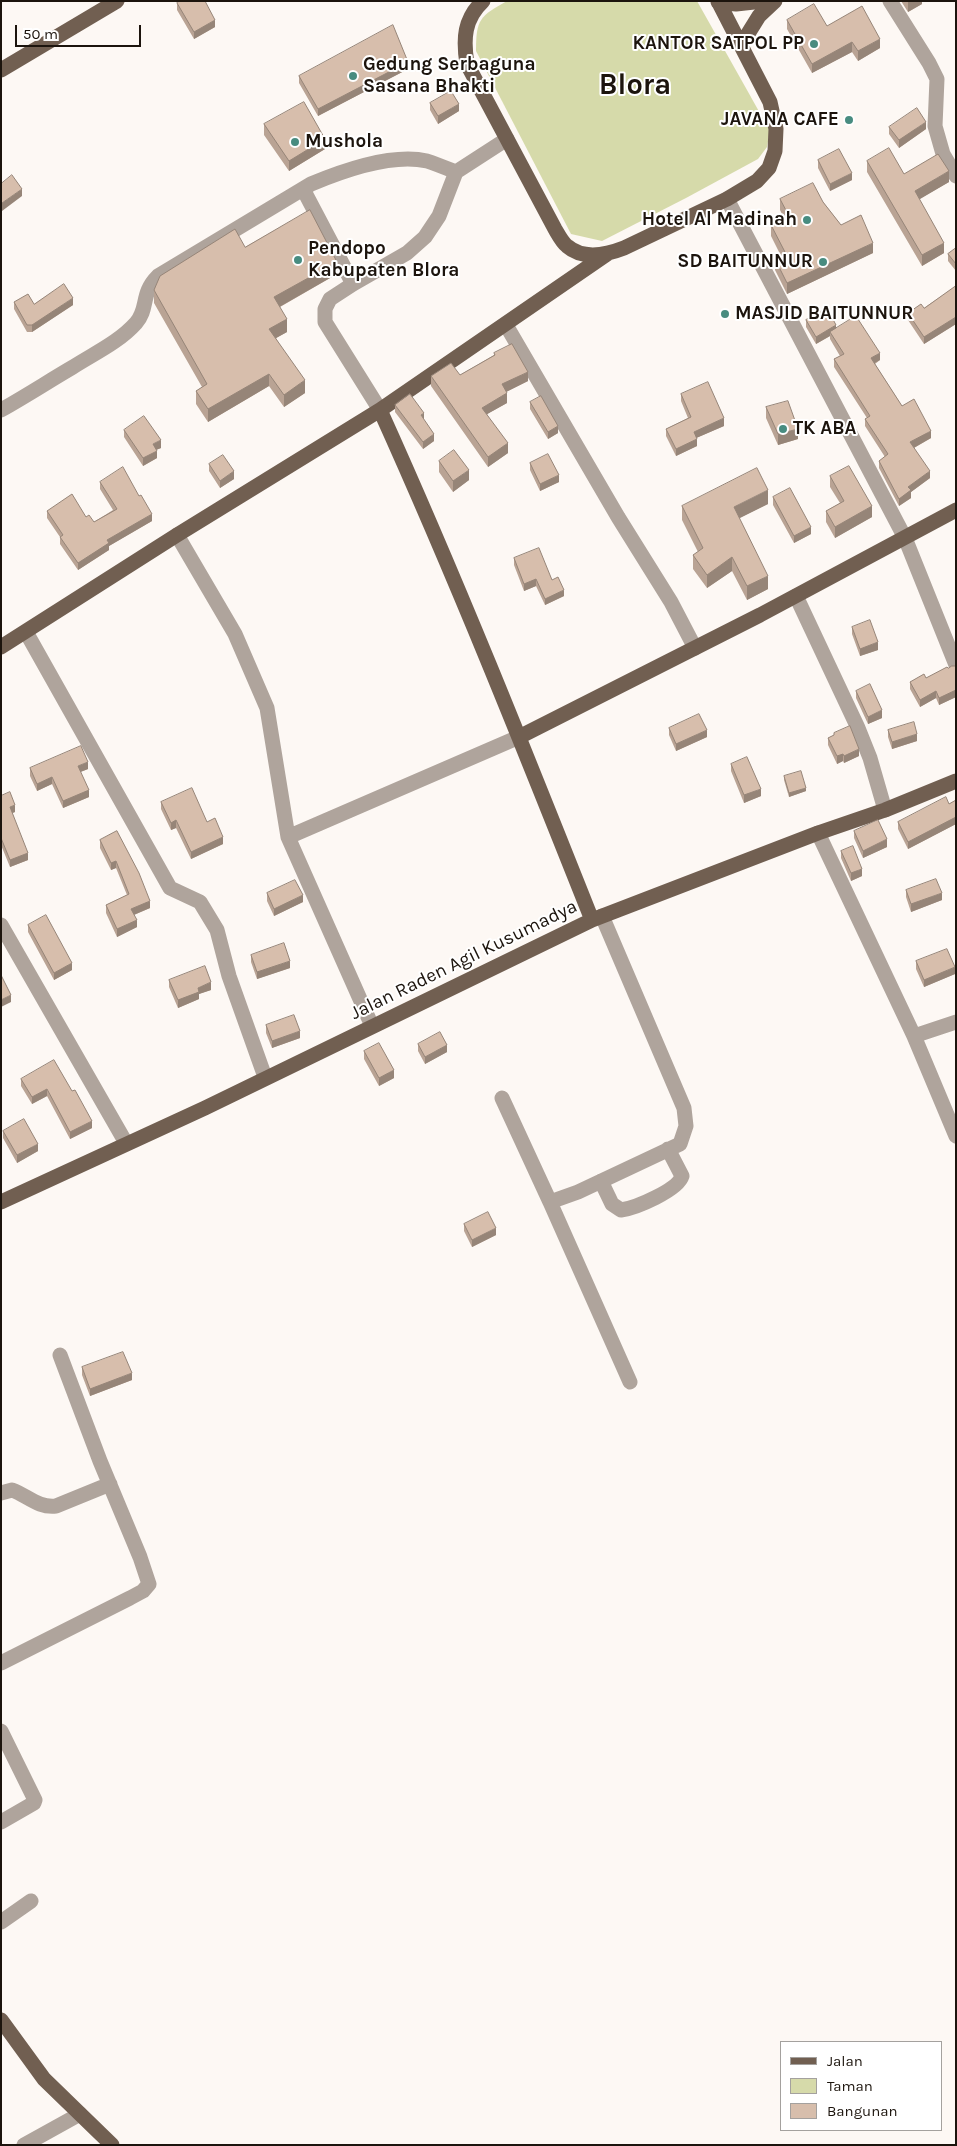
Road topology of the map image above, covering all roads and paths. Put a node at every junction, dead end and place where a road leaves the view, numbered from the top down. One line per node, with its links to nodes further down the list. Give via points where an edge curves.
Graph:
1 (117, 1): 8 (main road)
2 (484, 1): 9 (main road, via 467,24 464,44 467,64)
3 (718, 1): 4 (main road, via 736,4); 7 (main road)
4 (763, 1)
5 (775, 1): 7 (main road, via 759,16)
6 (890, 1): 11 (street, via 930,63 936,79 935,126 943,154)
7 (741, 45): 13 (main road, via 770,102 776,129 775,151 769,168 757,181)
8 (1, 70)
9 (507, 139): 10 (street); 14 (main road, via 567,246 584,254)
10 (456, 172): 12 (street, via 425,161 371,163 338,173); 15 (street, via 439,216 425,237 407,253)
11 (956, 176)
12 (303, 190): 15 (street); 17 (street, via 158,276 148,287 137,322 120,338)
13 (727, 199): 14 (main road); 21 (street)
14 (607, 254): 16 (main road)
15 (353, 284): 18 (street, via 330,299 324,322)
16 (506, 325): 18 (main road); 25 (street, via 671,602)
17 (1, 410)
18 (380, 410): 20 (main road); 27 (main road)
19 (956, 510): 21 (main road)
20 (176, 535): 23 (main road); 31 (street, via 235,634 267,708)
21 (905, 538): 22 (main road); 26 (street)
22 (796, 596): 25 (main road); 29 (street, via 858,728)
23 (26, 632): 24 (main road); 37 (street, via 170,888 200,902 210,916)
24 (1, 647)
25 (695, 648): 27 (main road)
26 (956, 665)
27 (519, 737): 31 (street); 32 (main road)
28 (956, 781): 29 (main road, Jalan Raden Agil Kusumadya)
29 (885, 810): 30 (main road, Jalan Raden Agil Kusumadya)
30 (818, 833): 32 (main road, Jalan Raden Agil Kusumadya); 36 (street)
31 (288, 837): 35 (street)
32 (597, 918): 35 (main road, Jalan Raden Agil Kusumadya); 41 (street, via 684,1108 684,1136 680,1144)
33 (1, 925): 40 (street)
34 (956, 1022): 36 (street)
35 (372, 1026): 37 (main road, Jalan Raden Agil Kusumadya)
36 (914, 1036): 39 (street)
37 (265, 1077): 40 (main road, Jalan Raden Agil Kusumadya)
38 (502, 1098): 44 (street)
39 (956, 1136)
40 (126, 1143): 43 (main road, Jalan Raden Agil Kusumadya)
41 (668, 1149): 42 (street); 42 (street, via 682,1176 670,1190 621,1210 612,1204)
42 (601, 1181): 44 (street)
43 (1, 1202)
44 (550, 1202): 46 (street)
45 (60, 1355): 47 (street)
46 (630, 1382)
47 (110, 1484): 48 (street, via 48,1507 12,1490); 49 (street, via 149,1584 130,1598)
48 (1, 1493)
49 (1, 1662)
50 (1, 1730): 51 (street, via 34,1800)
51 (1, 1822)
52 (31, 1902): 53 (street)
53 (1, 1922)
54 (1, 2020): 55 (main road, via 44,2079)
55 (80, 2114): 56 (street); 57 (main road)
56 (24, 2145)
57 (112, 2145)

